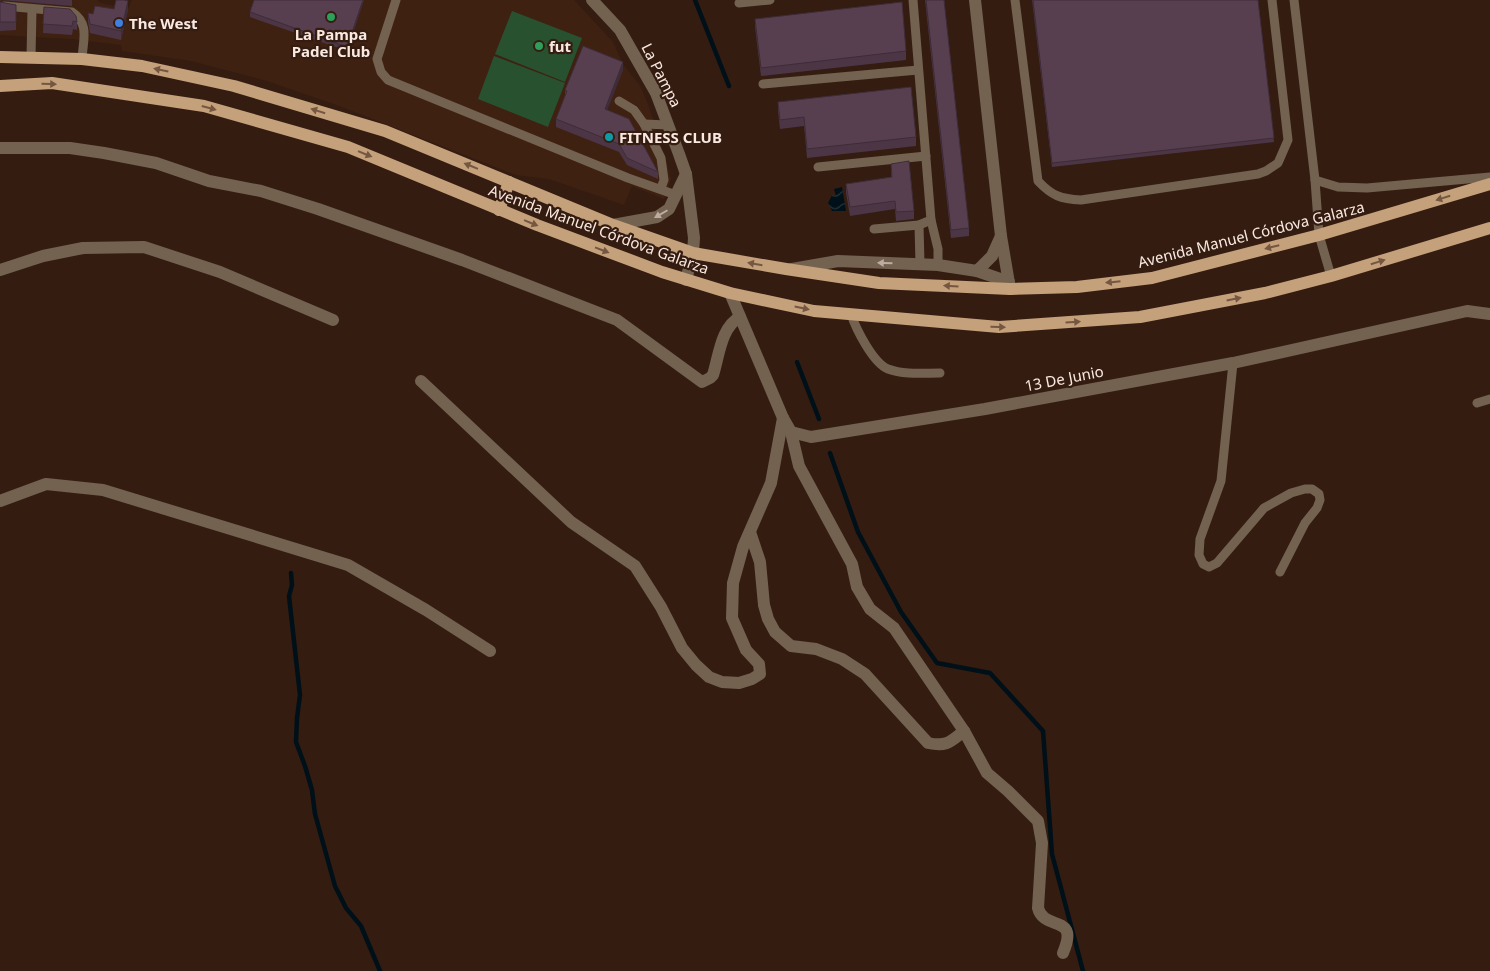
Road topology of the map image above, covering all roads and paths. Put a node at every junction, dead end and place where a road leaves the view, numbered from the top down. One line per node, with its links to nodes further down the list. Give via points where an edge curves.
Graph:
1 (396, 0): 29 (lane, via 377,59 380,72 388,80 618,174)
2 (592, 0): 20 (street, La Pampa, via 620,30 656,93)
3 (770, 0): 9 (lane)
4 (913, 0): 15 (lane)
5 (975, 0): 38 (street)
6 (1015, 0): 7 (lane, via 1038,181 1049,192 1065,199 1081,200 1258,174 1278,163 1288,140)
7 (1272, 0)
8 (1294, 0): 26 (lane)
9 (738, 3)
10 (3, 6): 11 (lane)
11 (32, 9): 13 (lane); 14 (lane, via 72,12 80,18 84,24)
12 (0, 57): 13 (main road, Avenida Manuel Córdova Galarza)
13 (31, 57): 14 (main road, Avenida Manuel Córdova Galarza)
14 (82, 58): 27 (main road, Avenida Manuel Córdova Galarza, one-way to 14, via 385,131 234,86 142,66)
15 (918, 70): 16 (lane); 22 (lane)
16 (762, 84)
17 (0, 86): 31 (main road, Avenida Manuel Córdova Galarza, one-way to 31, via 52,83 204,106 348,147)
18 (619, 101): 19 (lane, via 634,110)
19 (644, 124): 20 (lane); 29 (lane, via 661,158 664,180)
20 (668, 125): 24 (street, La Pampa)
21 (0, 148): 51 (street, via 50,147 104,153 156,163 209,181 261,191 318,209 616,320 702,382 713,375 728,327)
22 (926, 156): 23 (lane); 32 (lane)
23 (818, 167)
24 (686, 174): 30 (street); 39 (street, La Pampa)
25 (1490, 177): 26 (lane, via 1367,188 1338,187)
26 (1315, 180): 37 (lane)
27 (509, 182): 31 (main road); 33 (main road, Avenida Manuel Córdova Galarza)
28 (1490, 184): 37 (main road, Avenida Manuel Córdova Galarza, one-way to 37)
29 (661, 188): 30 (lane)
30 (676, 195): 33 (street, one-way to 33, via 669,209 657,217)
31 (499, 210): 46 (main road, Avenida Manuel Córdova Galarza, one-way to 46)
32 (931, 220): 34 (lane); 41 (lane)
33 (613, 225): 39 (main road, Avenida Manuel Córdova Galarza)
34 (919, 225): 36 (lane); 40 (lane)
35 (1490, 228): 45 (main road, Avenida Manuel Córdova Galarza, one-way to 35)
36 (874, 229)
37 (1319, 235): 45 (lane); 47 (main road, Avenida Manuel Córdova Galarza, one-way to 47, via 1152,278 1077,287)
38 (1001, 236): 44 (street, via 992,256); 47 (street)
39 (693, 252): 43 (main road, Avenida Manuel Córdova Galarza, one-way to 39); 46 (street, La Pampa)
40 (920, 264): 41 (street); 43 (street, one-way to 43, via 838,261)
41 (938, 265): 44 (street)
42 (0, 270): 52 (street, via 43,256 83,248 144,247 220,272)
43 (786, 270): 47 (main road, Avenida Manuel Córdova Galarza, one-way to 43, via 879,283)
44 (977, 271): 47 (street)
45 (1332, 276): 49 (main road, Avenida Manuel Córdova Galarza, one-way to 45, via 999,327 1140,317 1265,293)
46 (686, 280): 48 (main road, Avenida Manuel Córdova Galarza)
47 (1009, 286)
48 (730, 293): 49 (main road, Avenida Manuel Córdova Galarza, one-way to 49); 51 (street)
49 (851, 314): 54 (lane, via 871,353 886,368 900,372)
50 (1490, 314): 53 (street, 13 De Junio, via 1467,311)
51 (740, 317): 58 (street)
52 (333, 320)
53 (1232, 363): 59 (street, 13 De Junio, via 985,410 811,438); 62 (lane, via 1221,481 1200,540 1200,555 1203,564 1209,567 1217,563 1264,508 1291,493 1312,489 1319,494 1317,508 1305,523)
54 (940, 373)
55 (421, 381): 61 (street, via 572,522 635,566 682,648 709,677 722,682 740,682 760,674 759,664 746,650 732,618 733,583)
56 (1490, 398): 57 (lane)
57 (1477, 403)
58 (783, 418): 59 (street); 61 (street, via 772,483)
59 (791, 432): 64 (street, via 799,466 852,564 857,587 870,609 894,628)
60 (0, 501): 63 (street, via 46,484 103,490 348,565)
61 (750, 532): 64 (street, via 760,562 768,619 791,646 816,648 865,674 928,743 940,746 950,743)
62 (1280, 572)
63 (490, 651)
64 (964, 731): 65 (street, via 987,773 1038,821 1042,843 1038,908 1043,917 1066,929 1069,940)
65 (1064, 953)

